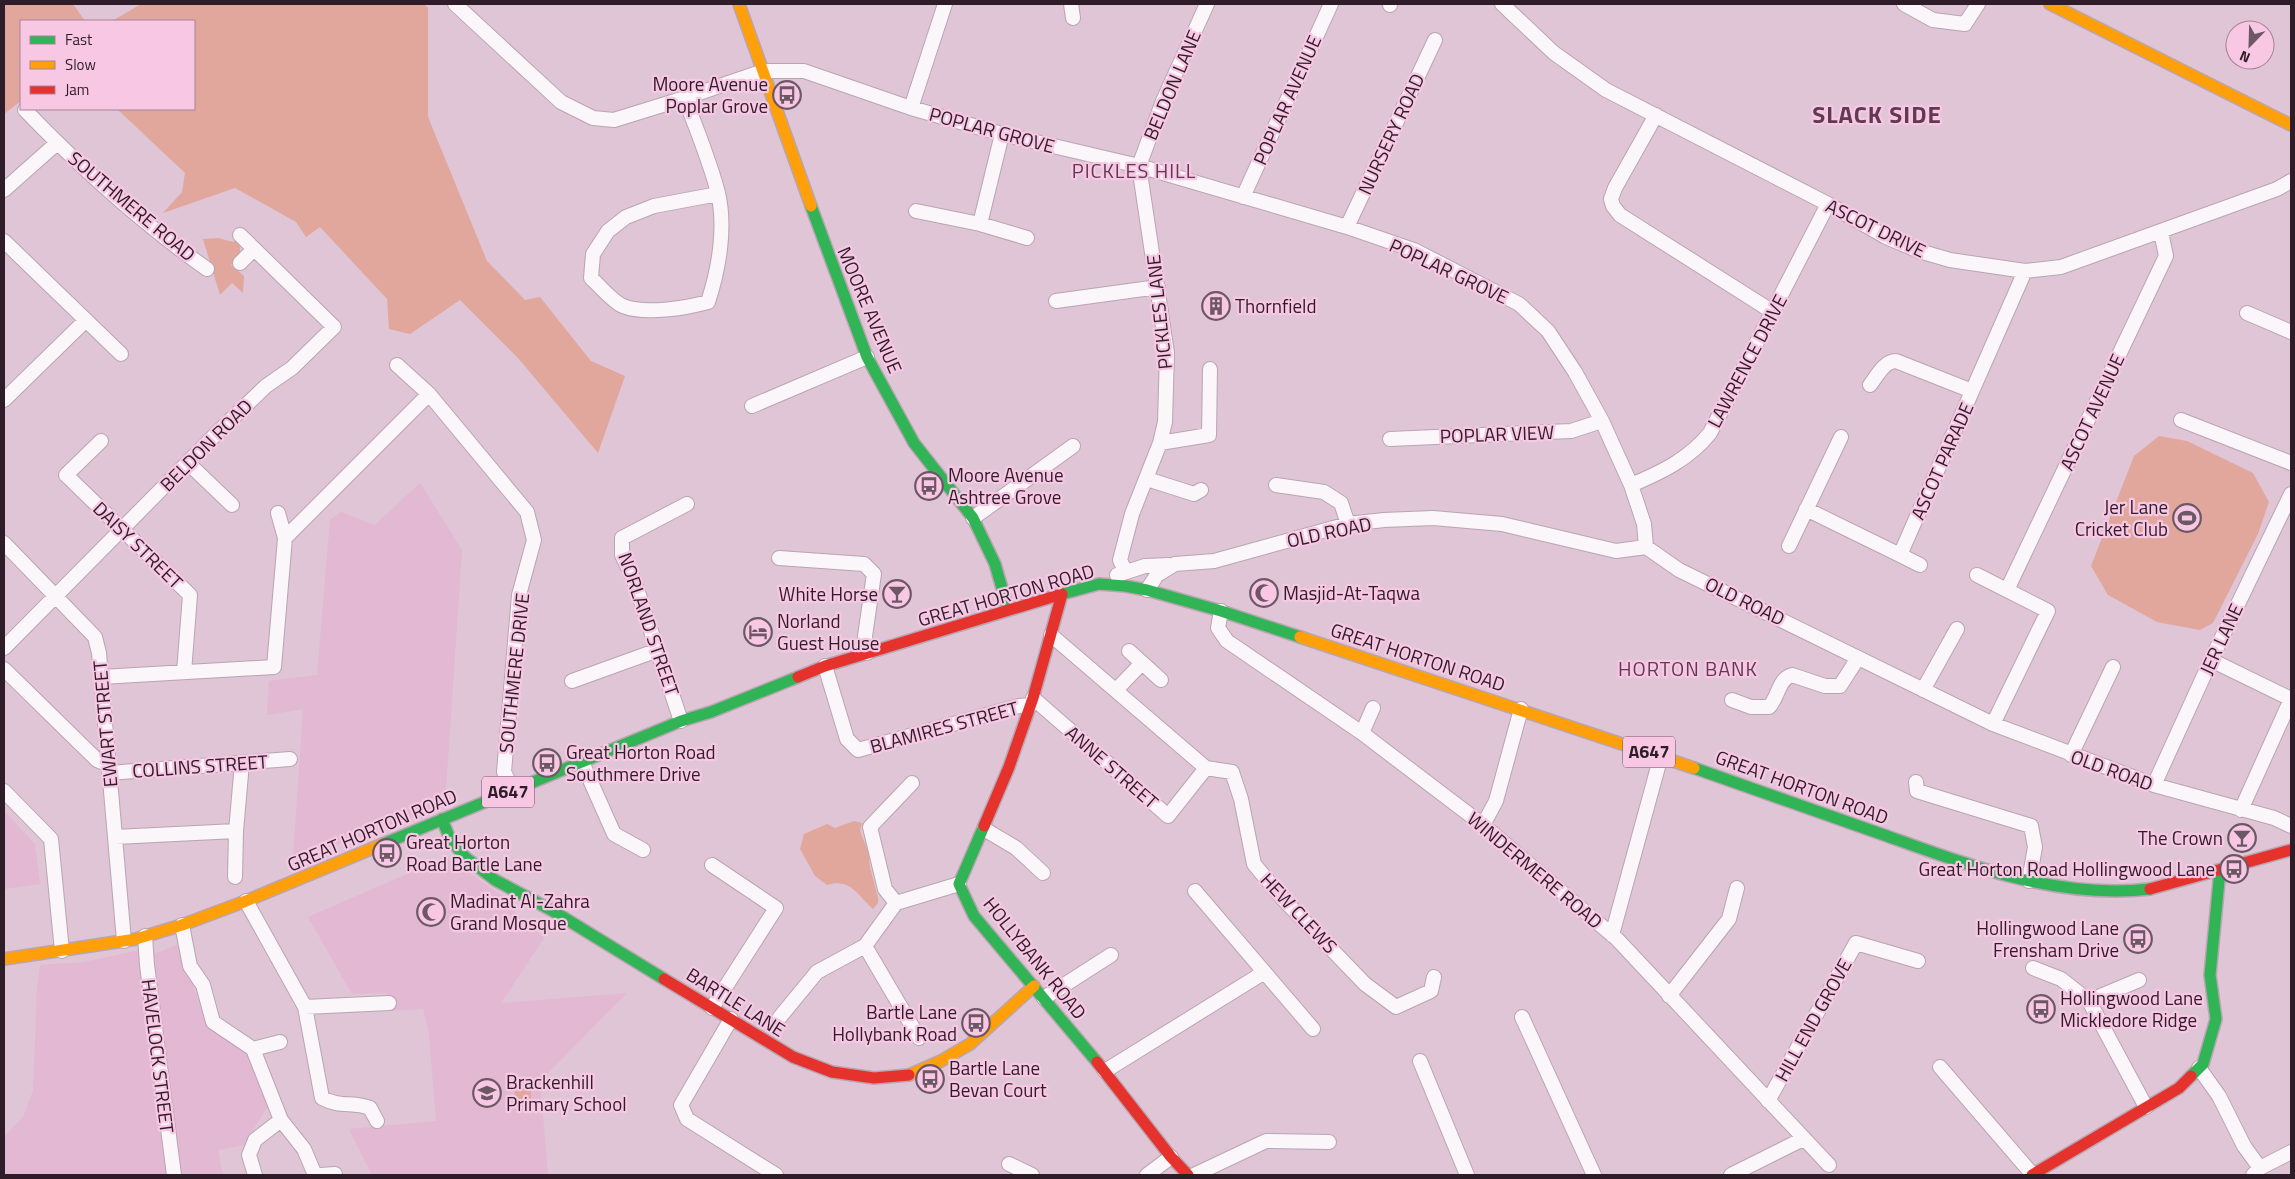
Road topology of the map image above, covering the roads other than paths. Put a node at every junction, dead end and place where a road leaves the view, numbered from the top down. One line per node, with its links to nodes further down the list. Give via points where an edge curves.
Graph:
1 (455, 4): 12 (street, POPLAR GROVE, via 561,102 593,118 614,120)
2 (738, 4): 11 (main road, MOORE AVENUE)
3 (945, 4): 13 (street)
4 (1207, 4): 19 (street, BELDON LANE)
5 (1331, 4): 23 (street, POPLAR AVENUE)
6 (1502, 4): 15 (street, ASCOT DRIVE, via 1571,67)
7 (1904, 4): 8 (street, via 1933,20 1965,24)
8 (1978, 4)
9 (2050, 4): 16 (main road)
10 (1435, 40): 27 (street, NURSERY ROAD)
11 (763, 71): 12 (street, POPLAR GROVE); 13 (street, POPLAR GROVE, via 804,71); 43 (main road, MOORE AVENUE)
12 (685, 98): 22 (street)
13 (911, 108): 17 (street, POPLAR GROVE)
14 (25, 110): 18 (street, SOUTHMERE ROAD)
15 (1656, 116): 24 (street, ASCOT DRIVE); 38 (street, via 1616,188 1611,199 1613,206 1644,232)
16 (2291, 125)
17 (1002, 134): 19 (street, POPLAR GROVE); 26 (street)
18 (56, 143): 21 (street, SOUTHMERE ROAD); 34 (street, SOUTHMERE ROAD, via 172,244)
19 (1139, 166): 23 (street, POPLAR GROVE); 36 (street, PICKLES LANE)
20 (2291, 181): 28 (street, ASCOT DRIVE)
21 (4, 190)
22 (718, 194): 22 (street, via 654,206 626,217 608,231 593,254 591,278 622,306 640,310 686,308 708,302 717,277 721,229)
23 (1243, 197): 27 (street, POPLAR GROVE)
24 (1828, 204): 35 (street, ASCOT DRIVE, via 1886,237 1919,251 1950,260); 38 (street, LAWRENCE DRIVE)
25 (916, 211): 26 (street)
26 (980, 224): 30 (street)
27 (1347, 227): 52 (street, POPLAR GROVE, via 1414,250 1519,304 1548,331)
28 (2161, 232): 35 (street, ASCOT DRIVE, via 2061,267); 84 (street, ASCOT AVENUE, via 2166,256)
29 (240, 235): 32 (street, BELDON ROAD)
30 (1027, 238)
31 (4, 241): 40 (street)
32 (254, 249): 33 (street); 58 (street, BELDON ROAD, via 334,327 292,368 266,386)
33 (240, 263)
34 (207, 269)
35 (2025, 271): 47 (street, ASCOT PARADE)
36 (1158, 287): 37 (street); 56 (street, PICKLES LANE, via 1167,353 1165,422)
37 (1056, 301)
38 (1773, 312): 62 (street, LAWRENCE DRIVE, via 1720,415 1701,444 1665,470)
39 (2247, 313): 41 (street)
40 (86, 320): 42 (street); 49 (street)
41 (2291, 332)
42 (121, 354)
43 (867, 357): 50 (street); 69 (main road, MOORE AVENUE, via 914,443)
44 (397, 365): 48 (street, SOUTHMERE DRIVE)
45 (1210, 369): 56 (street, via 1209,435)
46 (1870, 385): 47 (street, via 1886,365 1896,361)
47 (1972, 391): 76 (street, ASCOT PARADE)
48 (429, 394): 72 (street); 125 (street, SOUTHMERE DRIVE, via 527,512 534,540 518,605 504,772)
49 (4, 400)
50 (752, 406)
51 (2181, 420): 59 (street)
52 (1602, 421): 54 (street, POPLAR VIEW, via 1571,431); 62 (street, POPLAR GROVE)
53 (1841, 436): 67 (street)
54 (1390, 439)
55 (101, 441): 71 (street, DAISY STREET, via 66,475)
56 (1160, 444): 60 (street, PICKLES LANE)
57 (1072, 446): 69 (street)
58 (188, 462): 66 (street); 71 (street, BELDON ROAD)
59 (2291, 463)
60 (1146, 479): 63 (street, via 1194,494); 80 (street, PICKLES LANE, via 1132,514 1120,560)
61 (1276, 485): 70 (street, via 1324,492 1341,503)
62 (1631, 485): 75 (street, POPLAR GROVE, via 1644,524)
63 (1201, 490)
64 (2291, 494): 96 (street, JER LANE)
65 (687, 504): 92 (street, NORLAND STREET, via 622,538 622,555)
66 (232, 506)
67 (1806, 510): 74 (street); 76 (street)
68 (278, 514): 72 (street)
69 (973, 518): 87 (main road, MOORE AVENUE, via 995,564)
70 (1348, 524): 75 (street, OLD ROAD, via 1434,518 1502,524 1616,551); 78 (street, OLD ROAD, via 1214,561)
71 (121, 530): 86 (street, BELDON ROAD); 101 (street, DAISY STREET, via 190,595)
72 (285, 538): 101 (street, via 274,667)
73 (4, 543): 86 (street, EWART STREET)
74 (1788, 546)
75 (1646, 547): 95 (street, OLD ROAD, via 1679,570)
76 (1900, 555): 79 (street)
77 (779, 558): 94 (street, via 864,564 874,574 865,636)
78 (1175, 564): 80 (street, OLD ROAD); 83 (street, OLD ROAD, via 1157,574)
79 (1920, 565)
80 (1125, 571): 82 (street, OLD ROAD)
81 (1977, 576): 84 (street)
82 (1099, 584): 83 (main road, GREAT HORTON ROAD / A647); 85 (main road, GREAT HORTON ROAD / A647)
83 (1147, 590): 88 (main road, GREAT HORTON ROAD / A647)
84 (2007, 590): 113 (street, via 2048,611)
85 (1062, 594): 87 (main road, GREAT HORTON ROAD / A647); 90 (main road)
86 (55, 596): 91 (street, BELDON ROAD); 102 (street, EWART STREET, via 95,637)
87 (1008, 609): 94 (main road, GREAT HORTON ROAD / A647)
88 (1221, 611): 111 (main road, GREAT HORTON ROAD / A647); 114 (street, WINDERMERE ROAD, via 1218,628 1227,641)
89 (1957, 629): 106 (street)
90 (1051, 634): 105 (street); 109 (main road)
91 (4, 648)
92 (658, 650): 104 (street); 112 (street, NORLAND STREET)
93 (1129, 651): 97 (street)
94 (867, 653): 98 (main road, GREAT HORTON ROAD / A647)
95 (1858, 658): 106 (street, OLD ROAD); 108 (street, via 1840,686 1825,686 1792,675 1784,679 1768,707 1751,708)
96 (2211, 660): 107 (street); 124 (street, JER LANE)
97 (1142, 663): 103 (street); 105 (street)
98 (825, 666): 109 (street, BLAMIRES STREET, via 847,739 858,750); 112 (main road, GREAT HORTON ROAD / A647)
99 (2114, 667): 115 (street)
100 (4, 669): 121 (street)
101 (184, 672): 102 (street)
102 (101, 677): 121 (street, EWART STREET)
103 (1161, 680)
104 (572, 681)
105 (1117, 690): 120 (street)
106 (1923, 690): 113 (street, OLD ROAD)
107 (2291, 699): 127 (street)
108 (1732, 700)
109 (1032, 701): 120 (street, ANNE STREET, via 1168,816); 131 (main road)
110 (1373, 708): 114 (street)
111 (1521, 709): 116 (main road, GREAT HORTON ROAD / A647); 129 (street, via 1496,801)
112 (681, 721): 118 (main road, GREAT HORTON ROAD / A647)
113 (1993, 724): 115 (street, OLD ROAD)
114 (1362, 733): 129 (street, WINDERMERE ROAD)
115 (2071, 755): 124 (street, OLD ROAD)
116 (1661, 756): 139 (main road, GREAT HORTON ROAD / A647, via 1974,867); 146 (street)
117 (290, 759): 119 (street, COLLINS STREET)
118 (582, 762): 125 (main road, GREAT HORTON ROAD / A647); 134 (street, via 614,834)
119 (242, 763): 121 (street, COLLINS STREET); 132 (street)
120 (1206, 768): 156 (street, HEW CLEWS, via 1232,772 1254,864 1282,899 1365,984 1396,1007 1431,991)
121 (109, 769): 133 (street, EWART STREET)
122 (1916, 782): 139 (street, via 1917,792 2031,826 2035,847)
123 (912, 783): 144 (street, via 870,827 885,889)
124 (2154, 785): 127 (street, OLD ROAD)
125 (512, 790): 128 (main road, GREAT HORTON ROAD / A647)
126 (4, 791): 150 (street, via 51,839)
127 (2241, 810): 130 (street, OLD ROAD)
128 (442, 819): 143 (main road, GREAT HORTON ROAD / A647); 164 (main road, BARTLE LANE, via 450,839 465,857 495,880 561,916)
129 (1483, 825): 146 (street, WINDERMERE ROAD)
130 (2291, 826)
131 (984, 829): 138 (street, via 1016,848); 140 (main road)
132 (236, 831): 133 (street); 143 (street, via 235,884)
133 (115, 837): 148 (street, EWART STREET)
134 (643, 850)
135 (2291, 850): 137 (main road, GREAT HORTON ROAD / A647)
136 (712, 865): 164 (street, via 776,908)
137 (2220, 870): 139 (main road, GREAT HORTON ROAD / A647, via 2149,889 2116,892); 174 (main road, via 2210,975 2216,1019)
138 (1043, 872)
139 (2029, 881)
140 (959, 884): 144 (street); 158 (main road, HOLLYBANK ROAD, via 974,916)
141 (1737, 888): 159 (street, via 1729,919)
142 (1195, 891): 155 (street)
143 (240, 903): 145 (main road, GREAT HORTON ROAD / A647); 163 (street)
144 (896, 904): 149 (street)
145 (182, 925): 147 (main road, GREAT HORTON ROAD / A647); 171 (street, via 190,966 203,985 213,1022)
146 (1612, 935): 159 (street, WINDERMERE ROAD)
147 (145, 936): 148 (main road, GREAT HORTON ROAD / A647); 188 (street, HAVELOCK STREET)
148 (124, 941): 150 (main road, GREAT HORTON ROAD / A647)
149 (865, 946): 165 (street, via 817,972); 169 (street)
150 (62, 951): 152 (main road, GREAT HORTON ROAD / A647)
151 (1111, 955): 160 (street)
152 (4, 959)
153 (1918, 961): 176 (street, HILL END GROVE, via 1856,943)
154 (2033, 968): 161 (street, via 2061,979)
155 (1263, 973): 168 (street); 175 (street)
156 (1434, 978)
157 (2139, 980): 161 (street)
158 (1034, 986): 160 (main road, HOLLYBANK ROAD); 167 (main road, BARTLE LANE, via 970,1044 908,1076 874,1078 832,1072 793,1058)
159 (1668, 996): 176 (street, WINDERMERE ROAD)
160 (1044, 998): 175 (main road, HOLLYBANK ROAD)
161 (2088, 1001): 177 (street)
162 (389, 1003): 163 (street)
163 (305, 1008): 179 (street, via 322,1098 334,1104 370,1108)
164 (712, 1008): 167 (main road, BARTLE LANE)
165 (780, 1017)
166 (1522, 1017): 198 (street)
167 (731, 1019): 192 (street, via 680,1105 687,1119)
168 (1313, 1029)
169 (919, 1038)
170 (280, 1042): 171 (street)
171 (253, 1049): 178 (street)
172 (1420, 1062): 197 (street)
173 (1940, 1066): 200 (street)
174 (2199, 1068): 177 (main road, via 2179,1088); 186 (street, via 2219,1096)
175 (1105, 1071): 183 (main road, HOLLYBANK ROAD)
176 (1768, 1101): 180 (street, WINDERMERE ROAD)
177 (2146, 1108): 200 (main road)
178 (282, 1120): 189 (street, via 255,1140 249,1155); 190 (street, via 304,1149)
179 (377, 1121)
180 (1803, 1139): 185 (street, WINDERMERE ROAD); 199 (street)
181 (1329, 1142): 196 (street, via 1266,1141)
182 (2287, 1155): 186 (street)
183 (1171, 1158): 194 (street); 195 (main road, HOLLYBANK ROAD)
184 (1008, 1164): 193 (street)
185 (1829, 1165)
186 (2256, 1172)
187 (335, 1174): 191 (street)
188 (174, 1175)
189 (254, 1175)
190 (314, 1175)
191 (321, 1175)
192 (776, 1175)
193 (1032, 1175)
194 (1148, 1175)
195 (1188, 1175)
196 (1194, 1175)
197 (1467, 1175)
198 (1594, 1175)
199 (1732, 1175)
200 (2033, 1175)

